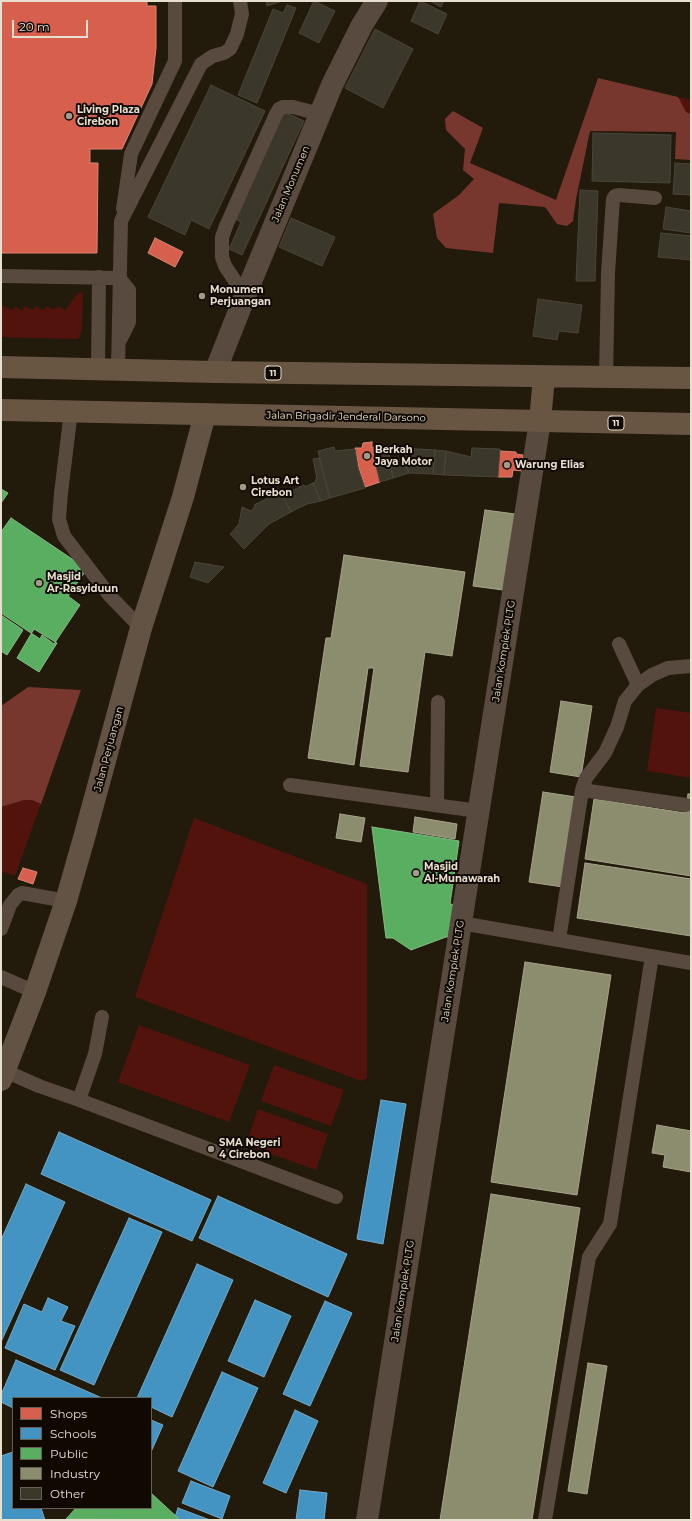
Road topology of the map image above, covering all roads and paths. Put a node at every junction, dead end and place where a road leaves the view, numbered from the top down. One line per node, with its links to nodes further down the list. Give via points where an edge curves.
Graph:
1 (175, 1): 8 (lane, via 175,61 131,154)
2 (240, 1): 5 (lane, via 242,14 230,49)
3 (377, 1): 6 (street, Jalan Monumen, via 362,25)
4 (204, 49): 5 (lane)
5 (201, 64): 8 (lane)
6 (320, 114): 12 (street, Jalan Monumen); 12 (lane, via 293,107 279,109 226,226 222,236 222,257)
7 (655, 198): 17 (lane, via 619,195 613,199 608,273)
8 (121, 221): 11 (lane)
9 (1, 276): 10 (lane)
10 (99, 277): 11 (lane); 14 (lane)
11 (119, 278): 14 (lane, via 118,343)
12 (244, 296): 15 (street, Jalan Monumen)
13 (1, 367): 14 (highway, 11)
14 (108, 369): 15 (highway, 11)
15 (215, 372): 16 (highway, 11)
16 (544, 377): 17 (highway, 11); 22 (highway)
17 (606, 378): 18 (highway, 11)
18 (691, 378)
19 (1, 410): 20 (highway, Jalan Brigadir Jenderal Darsono / 11)
20 (71, 411): 21 (highway, Jalan Brigadir Jenderal Darsono / 11); 24 (lane, via 59,519 64,536 110,596)
21 (205, 414): 22 (highway, Jalan Brigadir Jenderal Darsono / 11); 24 (street, Jalan Perjuangan, via 183,497)
22 (540, 421): 23 (highway, Jalan Brigadir Jenderal Darsono / 11); 33 (street, Jalan Komplek PLTG)
23 (691, 424)
24 (141, 628): 34 (street, Jalan Perjuangan)
25 (619, 644): 27 (lane)
26 (691, 666): 27 (lane, via 668,668)
27 (638, 685): 30 (lane, via 625,701 605,753 586,778)
28 (438, 702): 31 (lane)
29 (290, 785): 31 (lane)
30 (582, 790): 32 (lane); 37 (lane)
31 (437, 805): 33 (lane)
32 (686, 806)
33 (478, 811): 35 (street, Jalan Komplek PLTG)
34 (66, 901): 36 (lane, via 22,893 10,905); 41 (street, Jalan Perjuangan)
35 (461, 923): 37 (lane); 46 (street, Jalan Komplek PLTG)
36 (1, 929)
37 (559, 940): 38 (lane)
38 (652, 956): 39 (lane); 47 (lane, via 610,1224 589,1257)
39 (691, 963)
40 (1, 977): 41 (lane)
41 (35, 992): 43 (street, Jalan Perjuangan)
42 (102, 1017): 44 (lane, via 95,1054)
43 (2, 1075): 44 (lane)
44 (78, 1100): 45 (lane)
45 (336, 1196)
46 (367, 1520)
47 (545, 1520)

